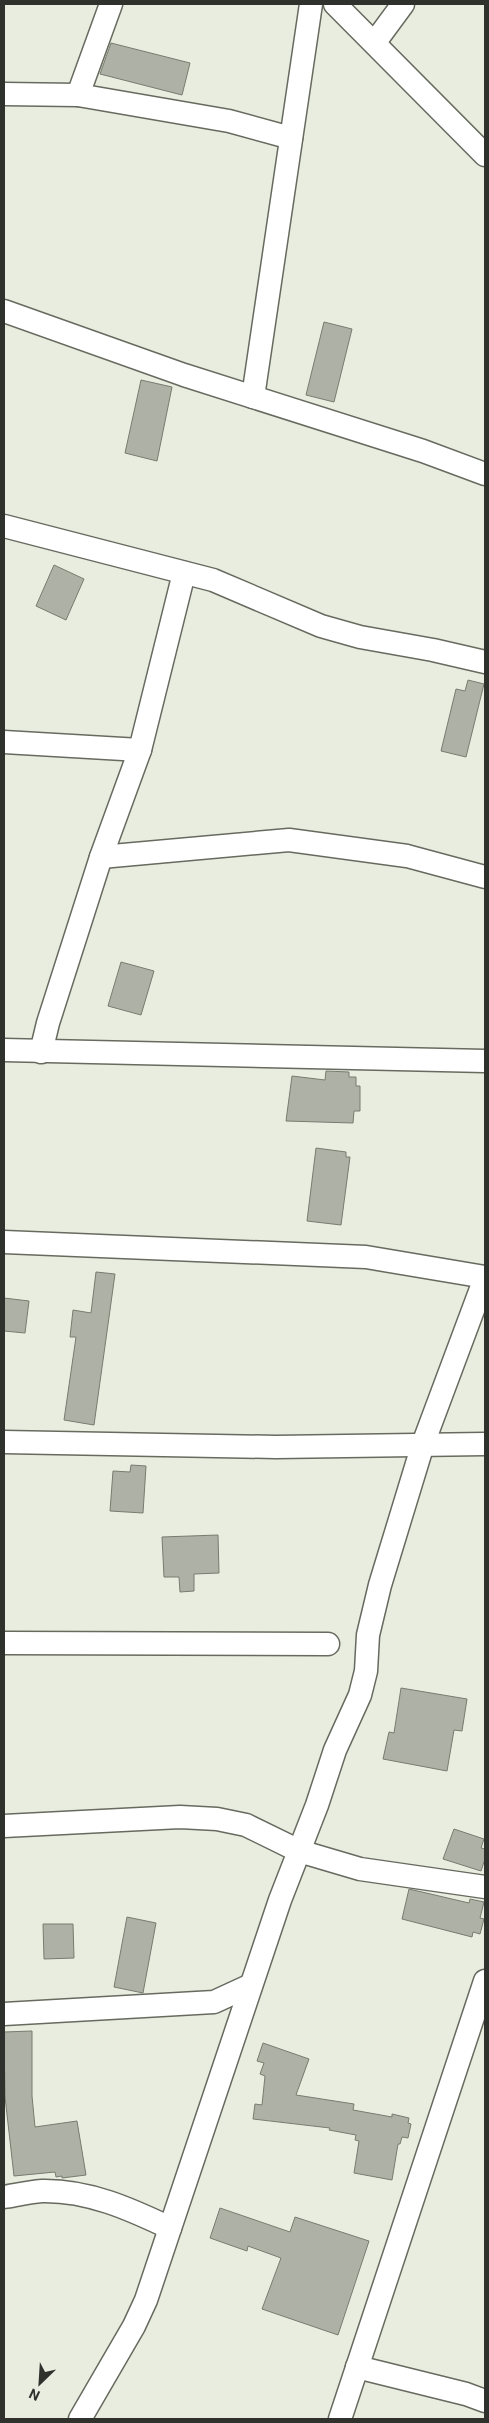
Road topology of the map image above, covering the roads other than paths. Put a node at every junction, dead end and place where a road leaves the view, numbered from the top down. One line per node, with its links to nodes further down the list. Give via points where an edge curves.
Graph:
1 (111, 4): 7 (street)
2 (311, 4): 8 (street)
3 (335, 4): 5 (street)
4 (403, 4): 5 (street)
5 (374, 42): 9 (street)
6 (4, 94): 7 (street)
7 (78, 95): 8 (street, via 229,121)
8 (291, 138): 11 (street)
9 (485, 155)
10 (4, 311): 11 (street)
11 (252, 397): 12 (street)
12 (485, 474)
13 (4, 526): 14 (street)
14 (184, 573): 15 (street, via 221,583 321,626); 17 (street)
15 (485, 662)
16 (4, 742): 17 (street)
17 (140, 750): 18 (street)
18 (100, 857): 19 (street, via 289,840 407,856); 21 (street)
19 (485, 877)
20 (4, 1050): 21 (street)
21 (41, 1052): 22 (street)
22 (485, 1061)
23 (4, 1242): 24 (street, via 366,1257)
24 (485, 1277): 26 (street)
25 (4, 1442): 26 (street, via 276,1447)
26 (424, 1444): 27 (street); 31 (street, via 380,1585 368,1635 366,1671 360,1695 335,1750)
27 (485, 1444)
28 (4, 1643): 29 (street)
29 (328, 1644)
30 (4, 1826): 31 (street, via 217,1818 246,1825)
31 (299, 1851): 32 (street, via 360,1869); 34 (street)
32 (485, 1887)
33 (485, 1981): 38 (street)
34 (251, 1985): 35 (street, via 214,2002); 37 (street)
35 (4, 2014)
36 (4, 2197): 37 (street, via 42,2191 92,2196)
37 (170, 2228): 40 (street, via 142,2308)
38 (358, 2367): 39 (street); 41 (street)
39 (485, 2401)
40 (80, 2419)
41 (340, 2419)

